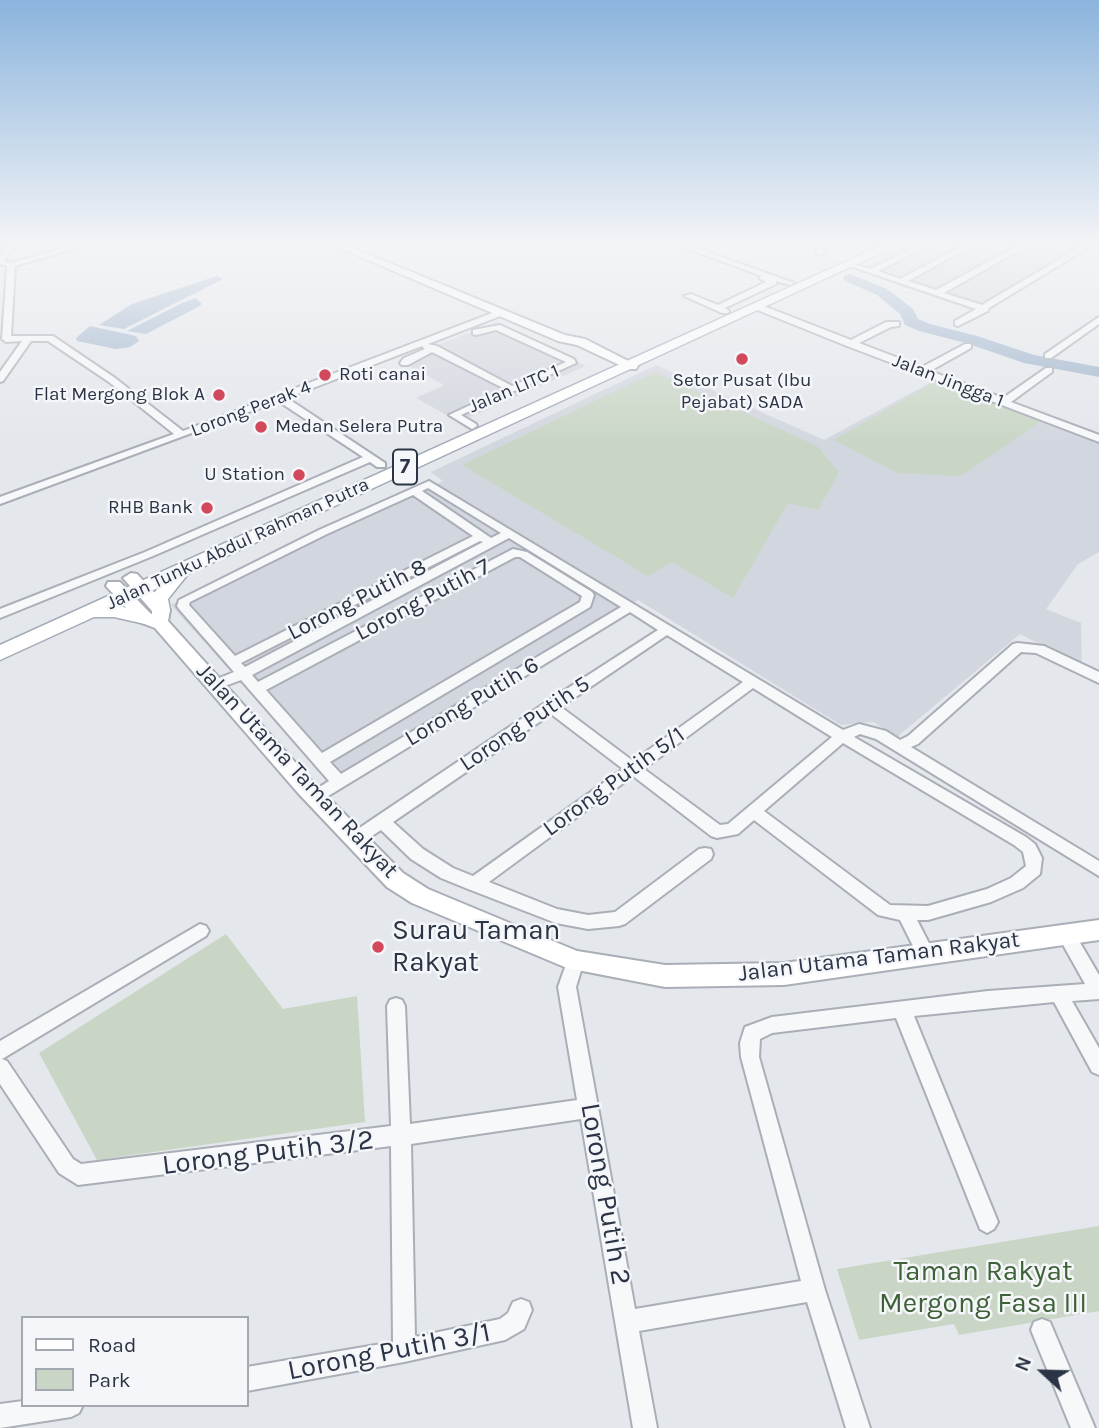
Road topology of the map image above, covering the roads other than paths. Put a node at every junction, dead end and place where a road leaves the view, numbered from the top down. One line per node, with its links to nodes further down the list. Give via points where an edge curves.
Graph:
1 (6, 310): 11 (street, via 5,337)
2 (492, 310): 7 (street)
3 (721, 310): 18 (main road, Jalan Tunku Abdul Rahman Putra / 7)
4 (752, 310): 18 (main road, Jalan Tunku Abdul Rahman Putra / 7)
5 (765, 310): 13 (street, Jalan Jingga 1)
6 (984, 310): 9 (street)
7 (500, 313): 12 (street, Lorong Perak 4); 18 (street)
8 (1099, 320): 16 (street)
9 (958, 323)
10 (896, 324): 13 (street)
11 (27, 340): 21 (street); 26 (street, via 50,338)
12 (421, 343): 15 (street); 23 (street, Lorong Perak 4)
13 (850, 344): 20 (street, Jalan Jingga 1)
14 (968, 346): 20 (street)
15 (432, 349): 17 (street); 22 (street); 22 (street, Jalan LITC 1, via 497,327 571,361)
16 (1048, 356)
17 (405, 363)
18 (620, 366): 25 (main road, Jalan Tunku Abdul Rahman Putra / 7); 34 (main road, Jalan Tunku Abdul Rahman Putra / 7)
19 (1049, 370): 24 (street)
20 (922, 372): 24 (street, Jalan Jingga 1)
21 (0, 379)
22 (512, 390): 25 (street, Jalan LITC 1, via 454,415)
23 (279, 397): 26 (street, Lorong Perak 4); 28 (street)
24 (1003, 402): 27 (street, Jalan Jingga 1)
25 (472, 426): 28 (main road, Jalan Tunku Abdul Rahman Putra / 7)
26 (182, 435): 30 (street, Lorong Perak 4)
27 (1097, 436)
28 (376, 462): 31 (main road, Jalan Tunku Abdul Rahman Putra / 7)
29 (413, 490): 32 (street, via 433,485); 33 (street); 44 (street, via 185,600 183,606)
30 (0, 500)
31 (244, 520): 35 (main road, Jalan Tunku Abdul Rahman Putra / 7); 38 (street)
32 (508, 534): 33 (street); 37 (street)
33 (486, 539): 44 (street, Lorong Putih 8); 45 (street)
34 (191, 565): 35 (main road, Jalan Tunku Abdul Rahman Putra / 7); 40 (main road, via 159,598)
35 (127, 587): 39 (main road, Jalan Tunku Abdul Rahman Putra / 7); 40 (street, Jalan Utama Taman Rakyat); 42 (main road, Jalan Tunku Abdul Rahman Putra / 7)
36 (588, 595): 49 (street, Lorong Putih 7, via 523,554 513,553); 53 (street, Lorong Putih 6, via 586,604)
37 (630, 607): 41 (street); 55 (street, Lorong Putih 6)
38 (0, 614)
39 (84, 615): 40 (main road, via 114,611); 43 (main road, Jalan Tunku Abdul Rahman Putra / 7)
40 (156, 617): 48 (street, Jalan Utama Taman Rakyat)
41 (668, 629): 47 (street); 50 (street, Lorong Putih 5)
42 (0, 638)
43 (0, 653)
44 (233, 663): 45 (street)
45 (243, 674): 48 (street); 49 (street)
46 (1099, 678): 52 (street, via 1039,649 1018,647 913,740)
47 (754, 681): 51 (street); 54 (street, Lorong Putih 5/1)
48 (217, 684): 56 (street, Jalan Utama Taman Rakyat)
49 (257, 689): 53 (street)
50 (550, 706): 54 (street); 58 (street, Lorong Putih 5)
51 (842, 736): 52 (street, via 859,730 881,735); 57 (street); 63 (street, via 1020,841 1034,858 1034,869 991,895)
52 (898, 746): 61 (street)
53 (321, 761): 55 (street)
54 (632, 769): 57 (street, via 717,832 732,830); 62 (street, Lorong Putih 5/1)
55 (339, 782): 56 (street, Lorong Putih 6)
56 (314, 797): 59 (street, Jalan Utama Taman Rakyat)
57 (754, 812): 63 (street, via 884,910)
58 (382, 821): 59 (street, Lorong Putih 5); 62 (street, via 417,854)
59 (355, 839): 68 (street, Jalan Utama Taman Rakyat, via 394,880 420,896)
60 (705, 854): 62 (street, via 618,919 608,921 556,916)
61 (1099, 869)
62 (474, 884)
63 (906, 915): 67 (street)
64 (1099, 930): 66 (street, Jalan Utama Taman Rakyat)
65 (200, 931): 73 (street)
66 (1066, 934): 67 (street, Jalan Utama Taman Rakyat); 69 (street)
67 (925, 953): 68 (street, Jalan Utama Taman Rakyat, via 784,974 718,976 665,976)
68 (575, 961): 76 (street, Lorong Putih 2, via 567,987)
69 (1099, 991): 70 (street)
70 (1058, 993): 72 (street); 74 (street)
71 (396, 1006): 77 (street)
72 (902, 1010): 78 (street); 79 (street, via 772,1025 752,1033 750,1057)
73 (0, 1051)
74 (1099, 1066)
75 (0, 1068): 77 (street, Lorong Putih 3/2, via 66,1166 78,1175)
76 (590, 1108): 77 (street, Lorong Putih 3/2); 81 (street, Lorong Putih 2)
77 (402, 1135): 83 (street)
78 (987, 1222)
79 (814, 1290): 81 (street); 88 (street)
80 (521, 1310): 83 (street, Lorong Putih 3/1, via 505,1329)
81 (627, 1322): 87 (street, Lorong Putih 2)
82 (1042, 1330): 89 (street)
83 (404, 1351): 84 (street, Lorong Putih 3/1)
84 (248, 1379)
85 (58, 1407): 86 (street)
86 (0, 1416)
87 (645, 1428)
88 (858, 1428)
89 (1083, 1428)

